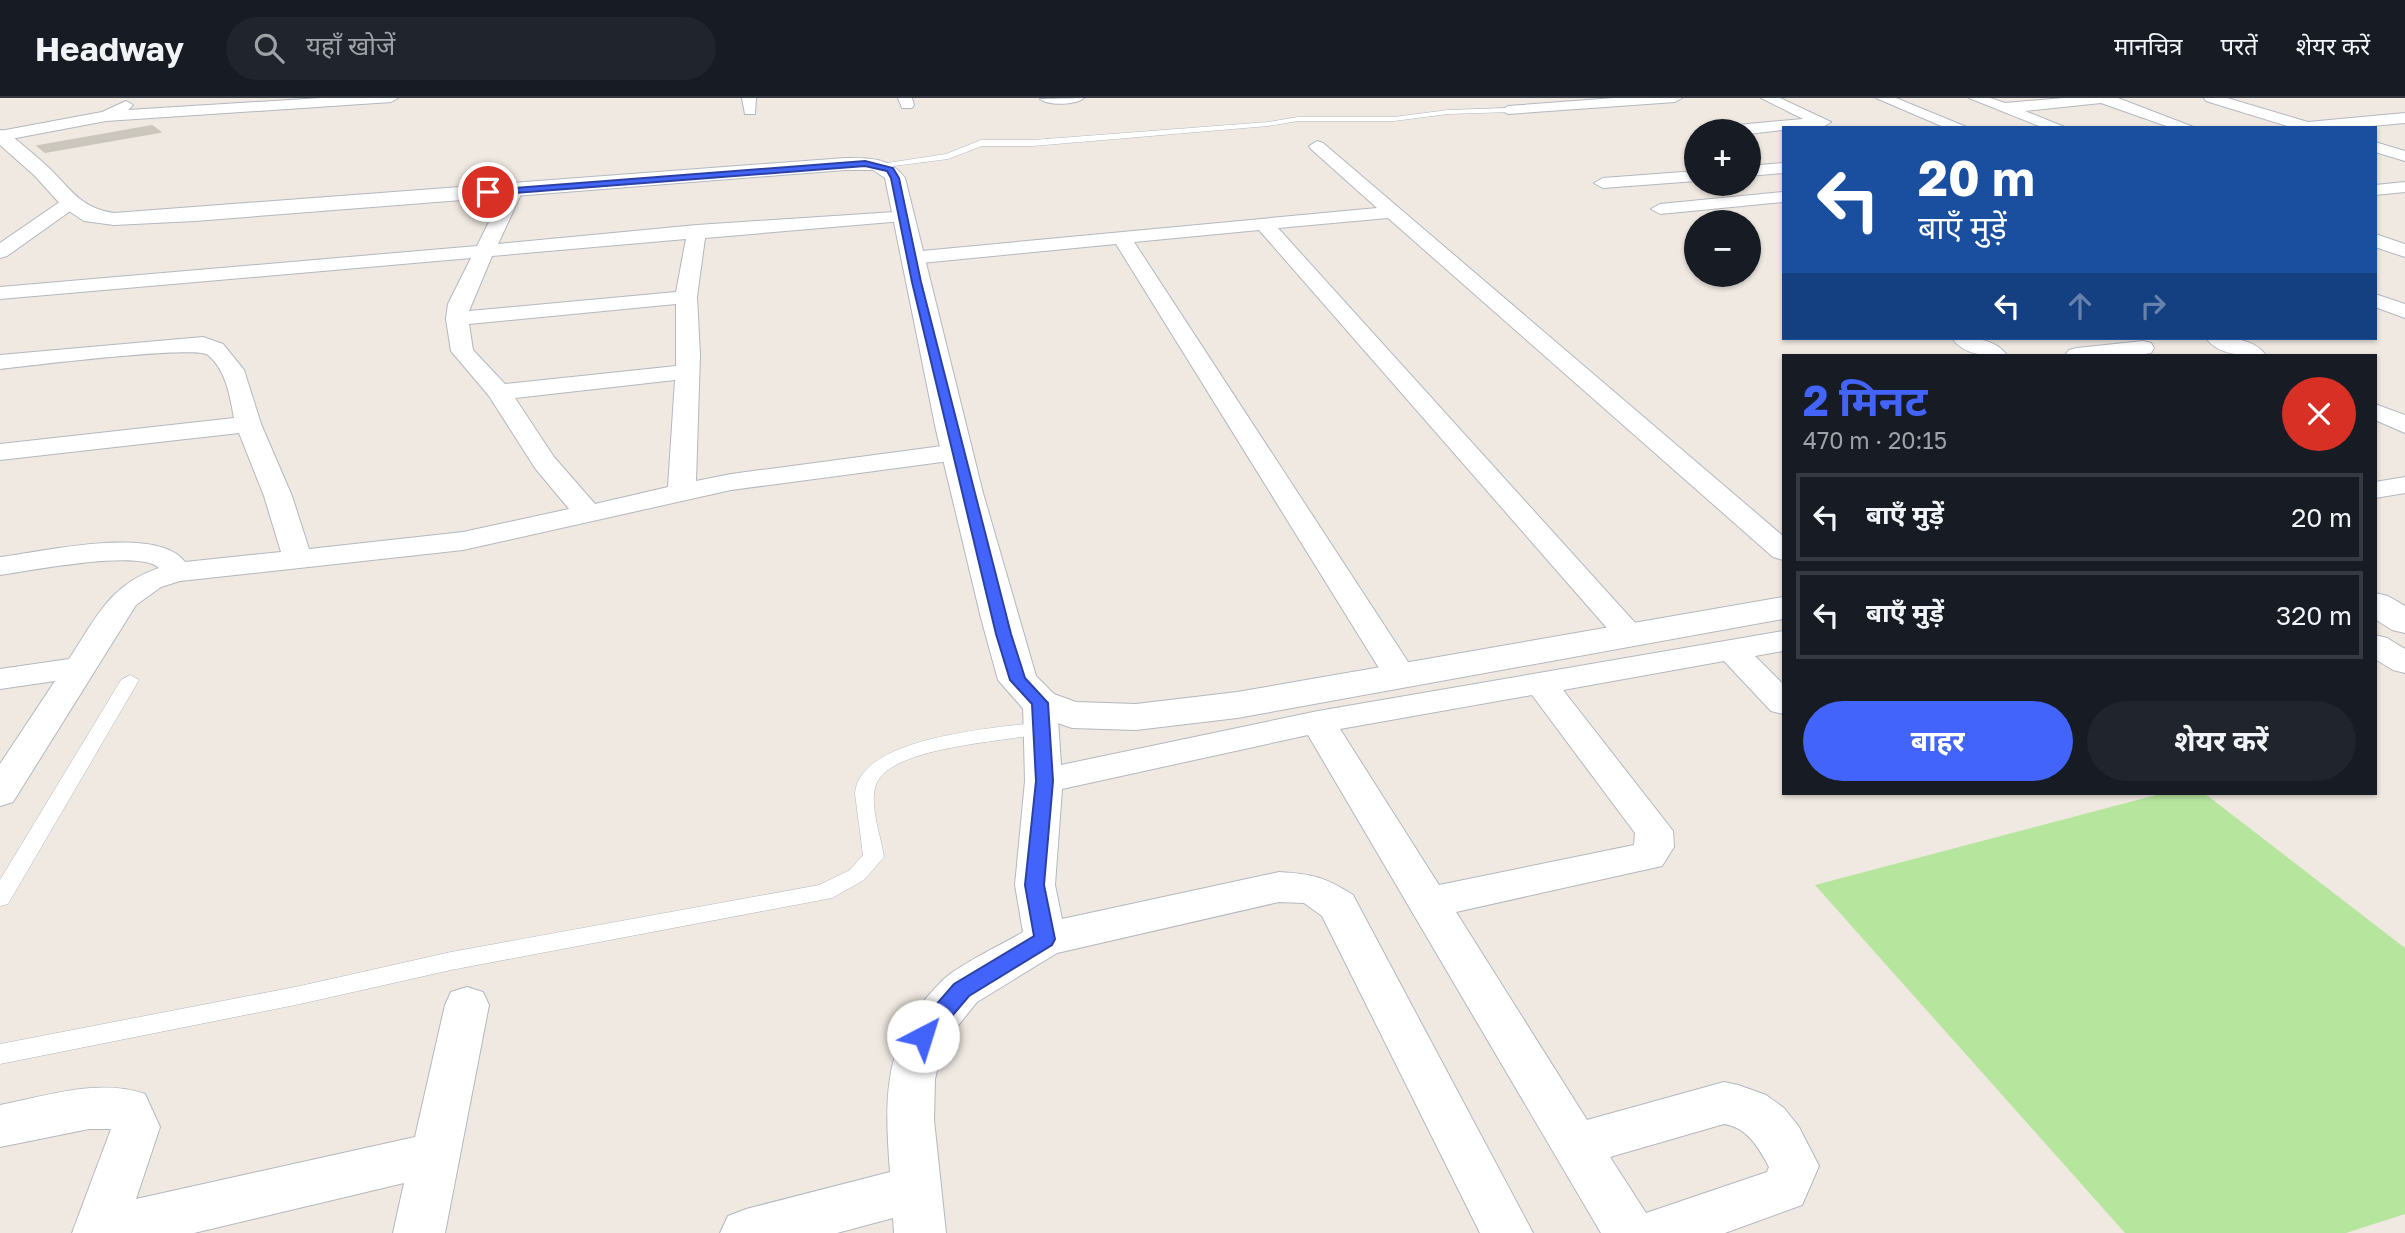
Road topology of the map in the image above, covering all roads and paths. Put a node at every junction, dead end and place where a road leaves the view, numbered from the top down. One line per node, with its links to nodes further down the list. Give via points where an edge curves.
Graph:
1 (131, 98): 14 (street, via 122,109)
2 (391, 98): 10 (street)
3 (1077, 98): 11 (street)
4 (1675, 98): 13 (street)
5 (1768, 98): 17 (street)
6 (1883, 98): 18 (street)
7 (1976, 98): 12 (street)
8 (2211, 98): 21 (street)
9 (2107, 99): 12 (street); 20 (street)
10 (290, 101): 14 (street)
11 (1050, 103)
12 (2004, 108): 19 (street)
13 (1508, 110): 32 (lane, via 1394,119 1298,119 1046,142 981,143 948,156)
14 (106, 116): 28 (street)
15 (2405, 118): 16 (street)
16 (2353, 122): 22 (street); 23 (street)
17 (1829, 125)
18 (1956, 126)
19 (2054, 126)
20 (2182, 126)
21 (2306, 126)
22 (2318, 126)
23 (2367, 126)
24 (1782, 128): 25 (street)
25 (1761, 129)
26 (2377, 129): 27 (street)
27 (2395, 134)
28 (0, 136): 41 (street)
29 (1317, 146): 43 (street)
30 (2377, 148): 31 (street)
31 (2405, 156)
32 (878, 165): 38 (street); 44 (street, via 895,178)
33 (1782, 168): 34 (street)
34 (1761, 170)
35 (1684, 177): 36 (street)
36 (1603, 183)
37 (2405, 187): 39 (street)
38 (514, 190): 41 (street, via 114,219 92,216); 51 (street)
39 (2377, 190)
40 (1782, 197): 42 (street)
41 (70, 203): 53 (street)
42 (1660, 209)
43 (1390, 212): 45 (street); 80 (street)
44 (903, 215): 48 (street); 54 (street)
45 (1264, 225): 49 (street); 87 (street)
46 (2395, 228): 47 (street)
47 (2377, 230)
48 (697, 231): 51 (street); 58 (street)
49 (1122, 238): 54 (street); 93 (street)
50 (2377, 241): 52 (street)
51 (485, 250): 57 (street); 61 (street)
52 (2405, 251)
53 (0, 252)
54 (911, 258): 75 (street)
55 (2405, 259): 56 (street)
56 (2377, 263)
57 (0, 293)
58 (686, 298): 61 (street); 69 (street)
59 (2377, 301): 60 (street)
60 (2405, 312)
61 (457, 318): 70 (street, via 462,351)
62 (1967, 340): 65 (street)
63 (2221, 340): 67 (street)
64 (2143, 348): 66 (street)
65 (1993, 354)
66 (2086, 354)
67 (2252, 354)
68 (0, 362): 72 (street, via 203,344 215,349 232,370)
69 (687, 372): 70 (street); 77 (street)
70 (499, 392): 79 (street, via 544,462)
71 (2377, 412): 73 (street)
72 (248, 424): 74 (street); 81 (street)
73 (2405, 425)
74 (0, 452)
75 (957, 452): 77 (street); 98 (street, via 1018,680)
76 (2387, 488): 78 (street)
77 (682, 491): 79 (street)
78 (2405, 501)
79 (587, 512): 81 (street, via 463,541)
80 (1782, 550)
81 (297, 557): 83 (street)
82 (0, 566): 83 (street, via 125,552 155,553 170,560)
83 (176, 572): 92 (street, via 133,590)
84 (2377, 605): 86 (street)
85 (1782, 608): 87 (street)
86 (2405, 622)
87 (1630, 636): 93 (street)
88 (1782, 641): 90 (street)
89 (2377, 646): 91 (street)
90 (1731, 650): 96 (street); 97 (street)
91 (2405, 663)
92 (80, 667): 94 (street); 101 (street)
93 (1399, 674): 98 (street, via 1237,705 1136,717)
94 (0, 679)
95 (130, 680): 102 (lane)
96 (1541, 684): 99 (street); 103 (street, via 1654,831 1654,847 1648,856)
97 (1782, 701)
98 (1041, 715): 100 (street); 106 (lane, via 892,757 874,771 865,786 874,857 857,875 824,892 452,961)
99 (1318, 722): 100 (street); 103 (street)
100 (1044, 781): 104 (street, via 1035,885)
101 (0, 793)
102 (0, 898)
103 (1428, 903): 108 (street)
104 (1045, 939): 110 (street, via 961,990 923,1036 912,1079 910,1120); 114 (street, via 1279,887 1313,888 1338,906)
105 (467, 1005): 109 (street)
106 (0, 1054)
107 (0, 1126): 111 (street, via 89,1108 128,1109 136,1127)
108 (1575, 1145): 115 (street); 116 (street, via 1724,1103 1743,1104 1763,1117 1794,1166 1784,1189)
109 (436, 1154): 111 (street); 112 (street)
110 (917, 1211): 113 (street)
111 (99, 1232)
112 (419, 1233)
113 (746, 1233)
114 (1507, 1233)
115 (1629, 1233)
116 (1657, 1233)

